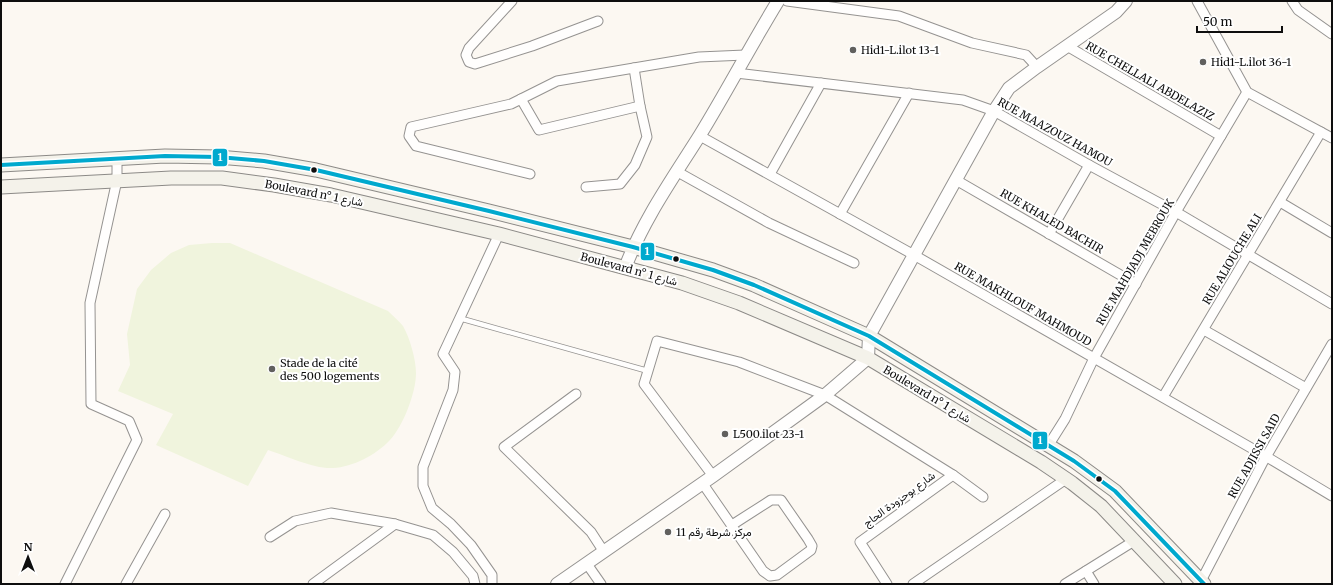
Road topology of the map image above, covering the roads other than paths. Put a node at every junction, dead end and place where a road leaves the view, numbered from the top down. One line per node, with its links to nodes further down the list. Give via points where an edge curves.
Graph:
1 (512, 1): 7 (street, via 469,48 466,55 469,62 475,64 532,46)
2 (778, 1): 10 (street)
3 (787, 1): 11 (street, via 899,16 972,43 1026,55)
4 (1126, 1): 9 (street, via 1116,12)
5 (1197, 1): 15 (street)
6 (1292, 1): 8 (street, via 1298,10)
7 (598, 21)
8 (1332, 34)
9 (1066, 46): 11 (street); 22 (street, RUE CHELLALI ABDELAZIZ)
10 (745, 56): 12 (street, via 699,57); 13 (street)
11 (1037, 67): 19 (street, via 1009,88)
12 (634, 68): 17 (street, via 557,81); 18 (street)
13 (736, 73): 14 (street, RUE MAAZOUZ HAMOU); 21 (street)
14 (821, 83): 16 (street, RUE MAAZOUZ HAMOU); 29 (street)
15 (1247, 92): 20 (street); 22 (street, RUE MAHDJADJ MEBROUK)
16 (910, 93): 19 (street, RUE MAAZOUZ HAMOU, via 963,100); 36 (street)
17 (521, 99): 18 (street, via 539,130); 28 (street, via 511,104 411,127 409,136 416,146)
18 (640, 106): 33 (street, via 647,137 635,165 620,184)
19 (994, 111): 26 (street, RUE MAAZOUZ HAMOU); 31 (street)
20 (1321, 132): 23 (street); 34 (street, RUE ALIOUCHE ALI)
21 (700, 136): 27 (street); 29 (street, RUE MAKHLOUF MAHMOUD)
22 (1221, 136): 35 (street, RUE MAHDJADJ MEBROUK)
23 (1332, 138)
24 (117, 158): 25 (main road, Boulevard n° شارع 1); 30 (street); 40 (main road, Boulevard n° شارع 1, via 218,157 264,161 309,169)
25 (1, 165)
26 (1089, 165): 35 (street, RUE MAAZOUZ HAMOU); 39 (street)
27 (676, 171): 40 (street); 43 (street, via 769,223)
28 (530, 174)
29 (770, 174): 36 (street, RUE MAKHLOUF MAHMOUD)
30 (117, 180): 32 (main road, Boulevard n° شارع 1); 38 (main road, Boulevard n° شارع 1, via 222,178 274,185 331,195); 75 (street, via 90,303 91,404 129,421 137,440)
31 (956, 180): 39 (street, RUE KHALED BACHIR); 41 (street)
32 (1, 187)
33 (586, 187)
34 (1280, 202): 37 (street); 42 (street, RUE ALIOUCHE ALI)
35 (1176, 212): 42 (street, RUE MAAZOUZ HAMOU); 45 (street, RUE MAHDJADJ MEBROUK)
36 (840, 214): 41 (street, RUE MAKHLOUF MAHMOUD)
37 (1332, 233)
38 (499, 234): 44 (main road, Boulevard n° شارع 1); 47 (street)
39 (1049, 234): 45 (street, RUE KHALED BACHIR)
40 (633, 247): 44 (street); 49 (main road, Boulevard n° شارع 1, via 713,270 754,285)
41 (914, 255): 49 (street); 52 (street, RUE MAKHLOUF MAHMOUD)
42 (1249, 256): 46 (street, RUE MAAZOUZ HAMOU); 48 (street, RUE ALIOUCHE ALI)
43 (854, 264)
44 (625, 268): 51 (main road, Boulevard n° شارع 1, via 682,283 739,303)
45 (1136, 284): 52 (street, RUE MAHDJADJ MEBROUK)
46 (1332, 304)
47 (459, 318): 53 (lane); 79 (street, via 443,354 454,372 453,390 423,467 423,486 432,508 471,545 492,575)
48 (1204, 330): 54 (street); 57 (street, RUE ALIOUCHE ALI)
49 (869, 336): 51 (street); 58 (main road, Boulevard n° شارع 1)
50 (1332, 344): 54 (street, RUE ADJISSI SAID)
51 (868, 358): 56 (street); 62 (main road, Boulevard n° شارع 1)
52 (1094, 358): 57 (street, RUE MAKHLOUF MAHMOUD); 58 (street, RUE MAHDJADJ MEBROUK, via 1065,419)
53 (648, 371): 56 (street, via 657,340 739,362); 61 (street, via 644,384)
54 (1306, 388): 59 (street, RUE ADJISSI SAID)
55 (576, 394): 71 (street, via 504,447 591,532)
56 (825, 395): 60 (street); 61 (street)
57 (1163, 398): 59 (street, RUE MAKHLOUF MAHMOUD)
58 (1048, 446): 74 (main road, Boulevard n° شارع 1, via 1115,491)
59 (1267, 456): 64 (street, RUE MAKHLOUF MAHMOUD); 74 (street, RUE ADJISSI SAID)
60 (953, 474): 65 (street); 82 (street, شارع بوحزودة الحاج, via 860,542)
61 (713, 476): 63 (street)
62 (1066, 479): 70 (main road, Boulevard n° شارع 1, via 1101,506); 83 (street)
63 (703, 484): 68 (street); 71 (street)
64 (1332, 496)
65 (983, 497)
66 (165, 514): 76 (street)
67 (395, 524): 69 (street, via 331,513 295,521); 77 (street); 78 (street, via 433,536 453,552 473,576)
68 (732, 525): 68 (street, via 771,500 781,500 808,539 812,546 811,550 777,575 770,576 763,571)
69 (270, 537)
70 (1134, 541): 73 (street); 86 (main road, Boulevard n° شارع 1)
71 (604, 552): 72 (street)
72 (588, 564): 80 (street); 81 (street)
73 (1086, 571): 84 (street); 85 (street)
74 (1202, 583)
75 (65, 584)
76 (126, 584)
77 (313, 584)
78 (475, 584)
79 (492, 584)
80 (557, 584)
81 (601, 584)
82 (887, 584)
83 (913, 584)
84 (1065, 584)
85 (1094, 584)
86 (1175, 584)

